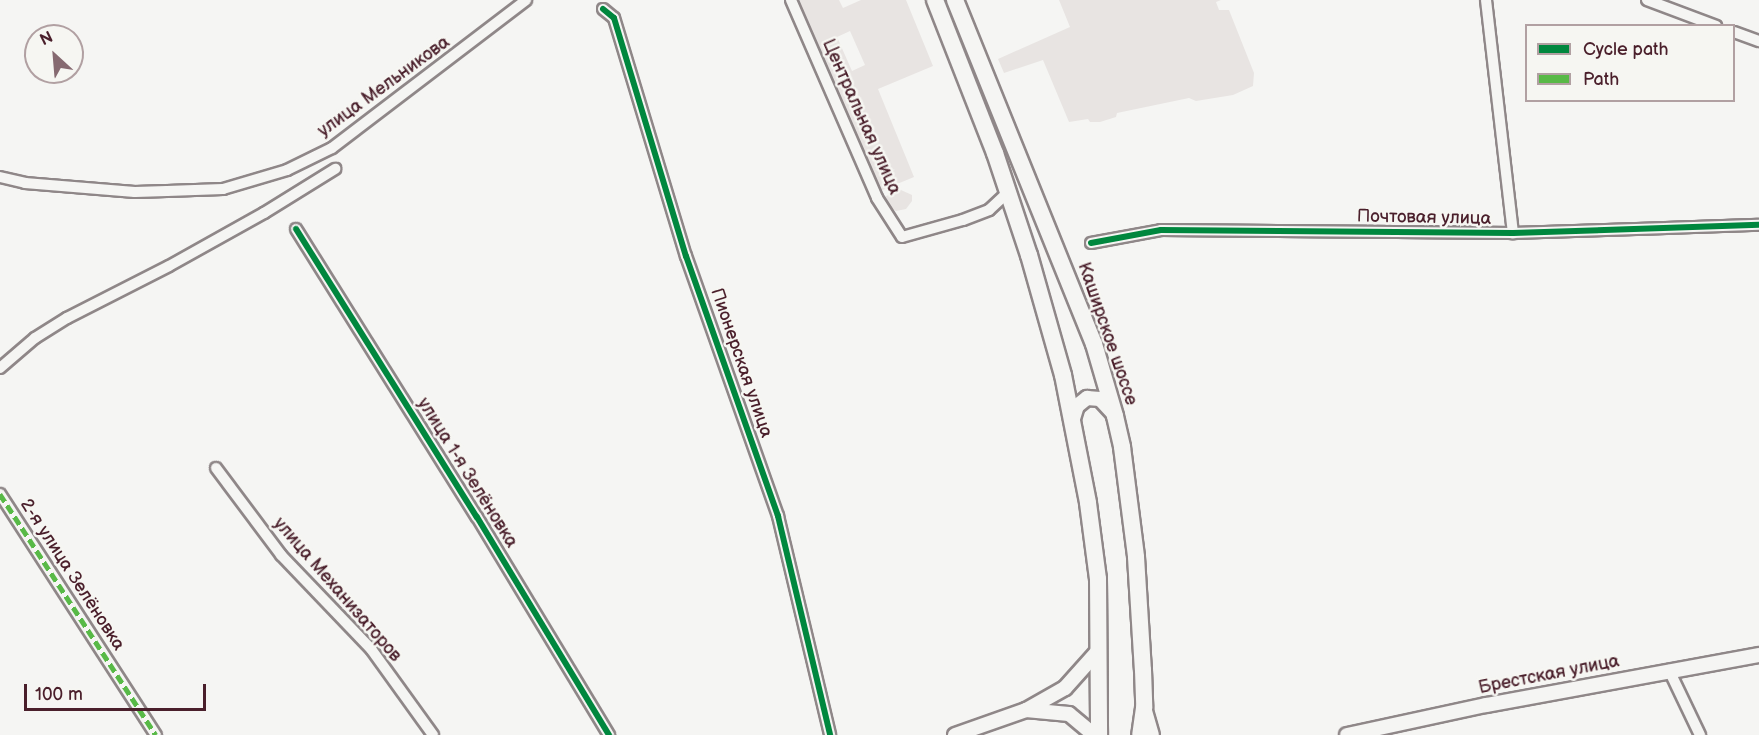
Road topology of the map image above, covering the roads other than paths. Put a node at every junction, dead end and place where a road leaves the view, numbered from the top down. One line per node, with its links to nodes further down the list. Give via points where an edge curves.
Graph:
1 (526, 0): 12 (street, улица Мельникова, via 332,148 287,170 224,189 146,191 25,183)
2 (791, 0): 13 (street, Центральная улица, via 877,198 902,237 989,210)
3 (935, 0): 13 (main road)
4 (955, 0): 19 (main road, Каширское шоссе, via 1094,344)
5 (1486, 0): 16 (street)
6 (1647, 0): 8 (street)
7 (603, 9): 31 (street, Пионерская улица, via 614,18 686,256 778,516)
8 (1711, 24)
9 (1735, 32): 10 (street)
10 (1759, 41)
11 (335, 169): 18 (street, via 169,266 67,318 35,338)
12 (0, 177)
13 (1008, 192): 20 (main road, via 1063,375)
14 (1759, 225): 16 (street, Почтовая улица)
15 (296, 229): 30 (street, улица 1-я Зелёновка)
16 (1513, 233): 17 (street, Почтовая улица, via 1161,230)
17 (1090, 243)
18 (0, 368)
19 (1115, 416): 20 (main road, via 1104,402 1094,397 1077,406); 26 (main road, Каширское шоссе, via 1136,557)
20 (1072, 422): 23 (main road, via 1098,579)
21 (216, 468): 29 (street, улица Механизаторов, via 281,555 371,649)
22 (0, 494): 28 (street, 2-я улица Зелёновка)
23 (1099, 650): 27 (main road, via 1065,688); 34 (main road)
24 (1759, 654): 25 (main road, Брестская улица)
25 (1669, 670): 37 (main road, Брестская улица); 38 (street)
26 (1144, 708): 35 (main road, Каширское шоссе); 36 (main road)
27 (1026, 710): 32 (main road); 33 (main road, via 1069,714)
28 (156, 735)
29 (433, 735)
30 (609, 735)
31 (830, 735)
32 (955, 735)
33 (1094, 735)
34 (1099, 735)
35 (1140, 735)
36 (1152, 735)
37 (1347, 735)
38 (1700, 735)

